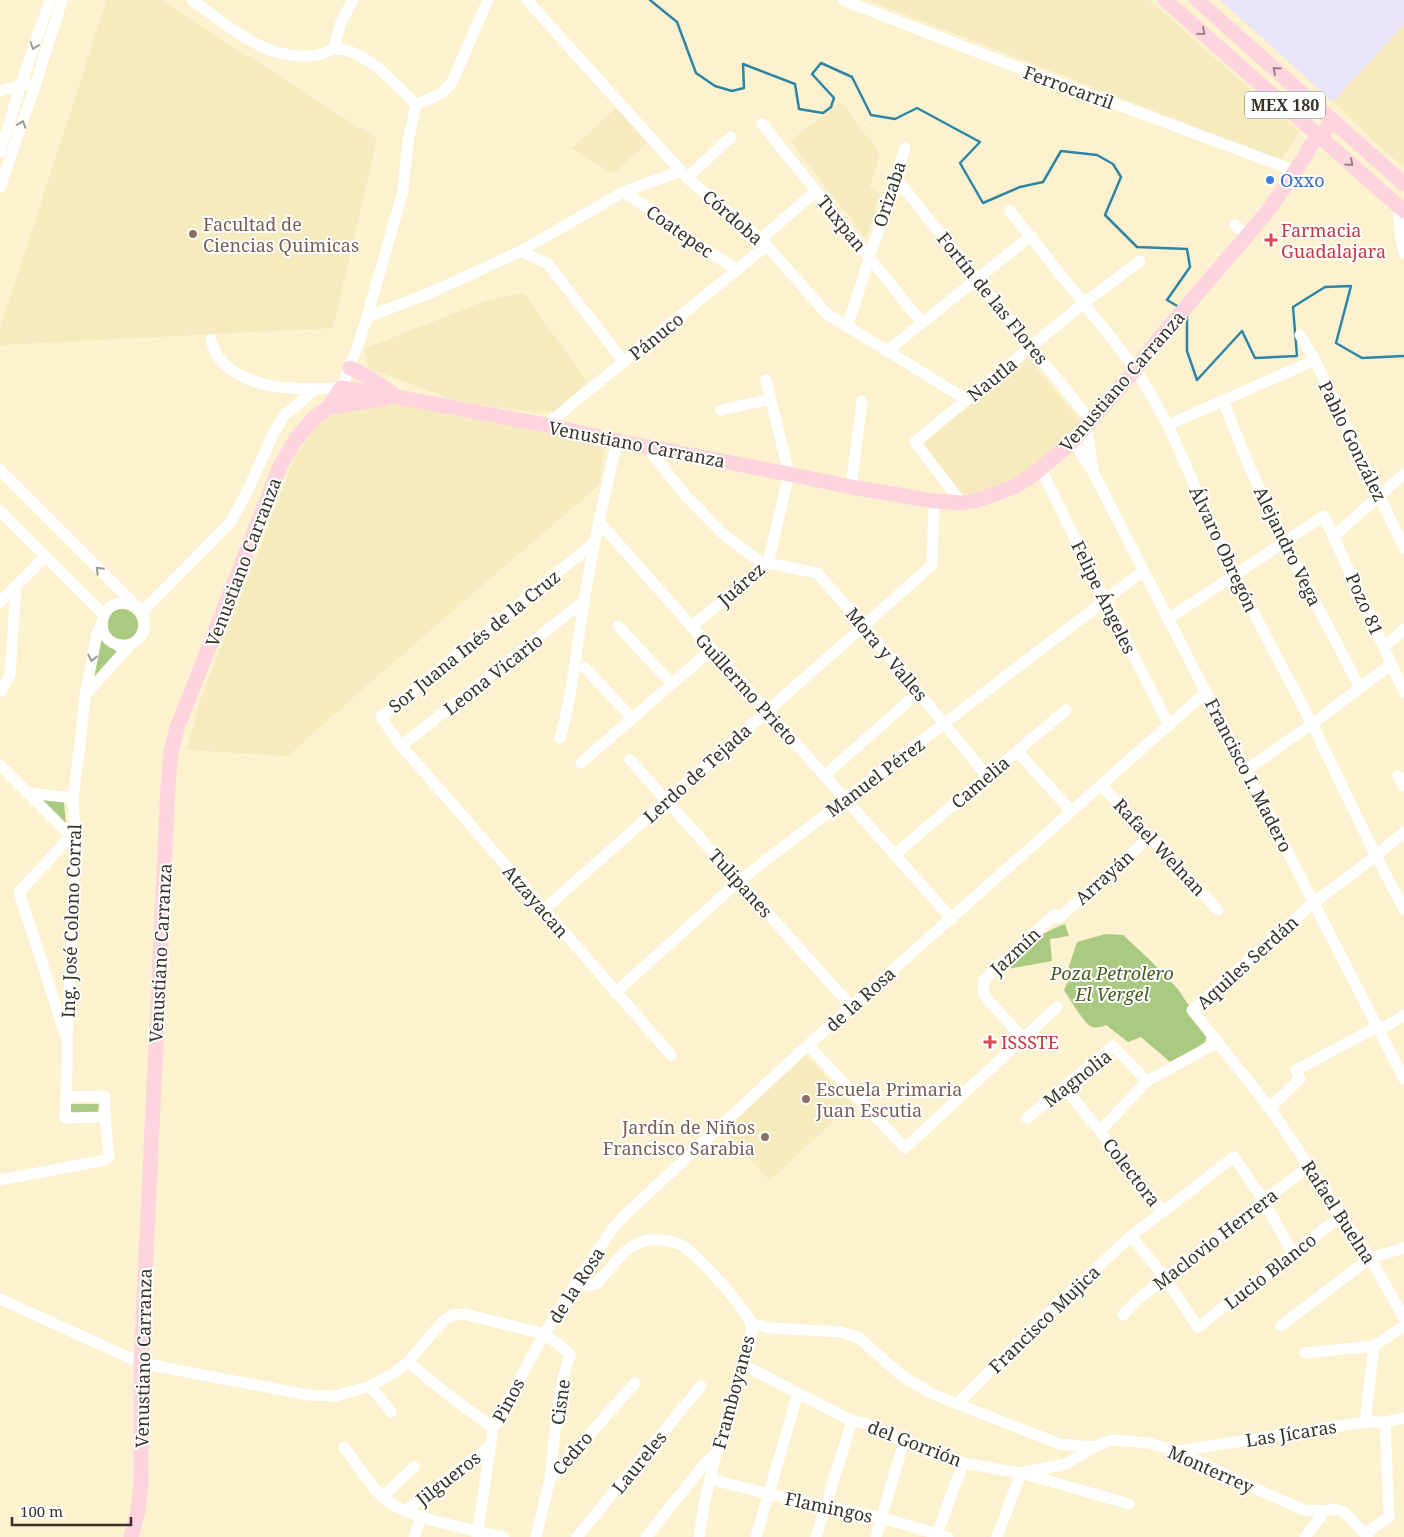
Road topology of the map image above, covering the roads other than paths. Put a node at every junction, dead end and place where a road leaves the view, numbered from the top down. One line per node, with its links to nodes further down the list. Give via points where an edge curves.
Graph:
1 (50, 0): 12 (street, one-way to 12)
2 (62, 0): 11 (street)
3 (192, 0): 10 (street, via 240,36 274,51 299,56 318,55)
4 (353, 0): 10 (street, via 341,22)
5 (488, 0): 15 (street, via 452,82 442,93)
6 (527, 0): 26 (street, Córdoba)
7 (843, 0): 25 (street, Ferrocarril)
8 (1165, 0): 18 (main road, MEX 180, one-way to 18)
9 (1197, 0): 16 (main road, MEX 180, one-way to 9)
10 (334, 48): 15 (street, via 353,52 386,74)
11 (34, 88): 12 (street); 23 (street, one-way to 11)
12 (20, 89): 13 (street); 14 (street); 23 (street)
13 (0, 91)
14 (0, 99)
15 (416, 105): 45 (street, Venustiano Carranza, via 403,191)
16 (1333, 120): 18 (main road, Venustiano Carranza); 19 (main road, MEX 180)
17 (762, 124): 30 (street, Tuxpan)
18 (1318, 135): 22 (main road, MEX 180); 24 (main road, Venustiano Carranza)
19 (1350, 136): 22 (main road); 28 (main road, MEX 180)
20 (731, 137): 26 (street)
21 (905, 148): 27 (street, Orizaba)
22 (1333, 148): 24 (main road); 32 (main road, MEX 180, one-way to 32)
23 (3, 154): 29 (street)
24 (1306, 156): 25 (main road, Venustiano Carranza)
25 (1296, 171): 36 (main road, Venustiano Carranza)
26 (684, 175): 31 (street); 37 (street, Córdoba)
27 (895, 177): 40 (street, Orizaba); 43 (street, Fortín de las Flores)
28 (1404, 184)
29 (0, 187)
30 (816, 191): 37 (street, Pánuco); 40 (street, Tuxpan)
31 (623, 192): 38 (street); 42 (street, Coatepec)
32 (1401, 209): 39 (street)
33 (1010, 211): 35 (street, Álvaro Obregón)
34 (1235, 225): 36 (street)
35 (1030, 236): 43 (street); 44 (street, Álvaro Obregón)
36 (1247, 236): 55 (main road, Venustiano Carranza)
37 (763, 243): 42 (street, Pánuco); 47 (street, Córdoba, via 827,314)
38 (521, 251): 45 (street, via 430,293); 53 (street, via 548,264)
39 (1404, 253)
40 (869, 256): 46 (street, Tuxpan); 47 (street, Orizaba)
41 (1140, 262): 44 (street, Nautla)
42 (738, 270): 53 (street, Pánuco)
43 (977, 279): 46 (street); 50 (street, Fortín de las Flores)
44 (1084, 303): 50 (street, Nautla); 55 (street, Álvaro Obregón)
45 (367, 317): 54 (street, Venustiano Carranza)
46 (922, 323): 51 (street)
47 (847, 327): 51 (street, Córdoba)
48 (1300, 335): 52 (street, Pablo González)
49 (211, 340): 58 (street, via 218,357 237,374 267,384)
50 (1031, 347): 61 (street, Nautla); 66 (street, Fortín de las Flores)
51 (887, 351): 61 (street, Córdoba)
52 (1315, 360): 63 (street); 78 (street, Pablo González)
53 (624, 362): 68 (street, Pánuco)
54 (350, 368): 57 (street, Venustiano Carranza); 59 (main road)
55 (1136, 369): 66 (main road, Venustiano Carranza); 67 (street, Álvaro Obregón)
56 (766, 380): 60 (street)
57 (341, 388): 58 (street); 59 (main road, Venustiano Carranza); 64 (main road, Venustiano Carranza)
58 (315, 389): 95 (street, via 285,415 275,430 230,523)
59 (397, 397): 64 (main road, Venustiano Carranza); 68 (main road, Venustiano Carranza)
60 (771, 399): 65 (street); 75 (street)
61 (966, 400): 80 (street, Nautla, via 915,442)
62 (862, 401): 77 (street)
63 (1223, 401): 67 (street); 85 (street, Alejandro Vega)
64 (329, 407): 190 (main road, Venustiano Carranza, via 315,417 296,439 281,464 177,728 171,752)
65 (721, 410)
66 (1088, 422): 70 (main road, Venustiano Carranza); 74 (street, Francisco I. Madero)
67 (1168, 425): 90 (street, Álvaro Obregón)
68 (546, 426): 69 (main road, Venustiano Carranza)
69 (616, 441): 71 (main road, Venustiano Carranza); 82 (street)
70 (1073, 441): 72 (main road, Venustiano Carranza); 74 (street, Francisco I. Madero)
71 (647, 447): 75 (main road, Venustiano Carranza); 88 (street, via 686,496 722,533)
72 (1042, 469): 80 (main road, Venustiano Carranza, via 1014,487); 92 (street, Felipe Ángeles)
73 (0, 470): 95 (street, one-way to 73)
74 (1093, 472): 89 (street, Francisco I. Madero)
75 (789, 474): 77 (main road, Venustiano Carranza); 88 (street, Juárez)
76 (1404, 474): 78 (street)
77 (851, 488): 79 (main road, Venustiano Carranza)
78 (1380, 496): 83 (street); 86 (street, Pablo González)
79 (934, 501): 80 (main road, Venustiano Carranza); 99 (street, Lerdo de Tejada, via 932,565)
80 (962, 503)
81 (0, 511): 87 (street)
82 (599, 522): 84 (street); 100 (street, Guillermo Prieto)
83 (1334, 536): 85 (street, Pozo 81, via 1324,516); 103 (street, Pozo 81)
84 (594, 542): 93 (street); 123 (street, Sor Juana Inés de la Cruz, via 381,717)
85 (1284, 542): 90 (street); 110 (street, Alejandro Vega)
86 (1404, 548)
87 (45, 557): 91 (street); 96 (street)
88 (766, 564): 99 (street, Mora y Valles, via 817,573); 100 (street, Juárez)
89 (1143, 571): 92 (street, Manuel Pérez); 97 (street, Francisco I. Madero)
90 (1234, 575): 97 (street); 120 (street, Álvaro Obregón)
91 (16, 586): 94 (street); 108 (street)
92 (1105, 600): 119 (street, Manuel Pérez); 121 (street, Felipe Ángeles)
93 (584, 601): 122 (street, via 568,712); 123 (street, Leona Vicario)
94 (0, 602)
95 (138, 609): 96 (street, via 125,603 116,604 109,608); 102 (street, via 144,628 140,638)
96 (103, 619): 102 (street, via 105,634 111,642); 115 (street, Ing. José Colono Corral, one-way to 115)
97 (1168, 619): 113 (street, Francisco I. Madero)
98 (618, 626): 109 (street)
99 (864, 626): 112 (street, Mora y Valles); 117 (street, Lerdo de Tejada)
100 (692, 627): 104 (street, Guillermo Prieto)
101 (1404, 629): 103 (street)
102 (131, 644): 115 (street)
103 (1384, 647): 105 (street, Pozo 81)
104 (712, 650): 109 (street); 117 (street, Guillermo Prieto)
105 (1391, 664): 110 (street); 114 (street, Pozo 81)
106 (0, 665): 108 (street)
107 (585, 668): 118 (street)
108 (10, 675): 111 (street)
109 (672, 684): 118 (street)
110 (1360, 688): 120 (street)
111 (1, 691)
112 (919, 692): 119 (street, Mora y Valles); 129 (street)
113 (1206, 692): 121 (street, de la Rosa); 128 (street, Francisco I. Madero)
114 (1404, 692)
115 (85, 695): 135 (street, Ing. José Colono Corral)
116 (1066, 710): 124 (street, Camelia)
117 (767, 712): 129 (street, Guillermo Prieto); 137 (street, Lerdo de Tejada)
118 (632, 718): 126 (street)
119 (945, 723): 130 (street, Mora y Valles); 136 (street, Manuel Pérez)
120 (1312, 724): 128 (street); 143 (street, Álvaro Obregón)
121 (1169, 725): 132 (street, de la Rosa)
122 (560, 738)
123 (402, 746): 151 (street, Atzayacan)
124 (1017, 751): 130 (street, Camelia); 138 (street)
125 (630, 760): 137 (street, Tulipanes)
126 (581, 763)
127 (0, 765): 134 (street)
128 (1246, 770): 145 (street, Francisco I. Madero)
129 (824, 776): 136 (street, Guillermo Prieto)
130 (987, 776): 142 (street, Camelia)
131 (1398, 776): 133 (street)
132 (1101, 785): 138 (street, de la Rosa); 140 (street, Rafael Welnan)
133 (1404, 786)
134 (29, 793): 135 (street); 141 (street)
135 (73, 798): 141 (street, Ing. José Colono Corral)
136 (845, 799): 142 (street, Guillermo Prieto); 144 (street, Manuel Pérez)
137 (666, 800): 144 (street, Tulipanes); 146 (street, Lerdo de Tejada)
138 (1071, 811): 150 (street, de la Rosa)
139 (1404, 832): 143 (street, Aquiles Serdán)
140 (1150, 836): 148 (street, Rafael Welnan); 149 (street, Arrayán)
141 (74, 839): 157 (street, Ing. José Colono Corral); 157 (street, via 19,892)
142 (894, 855): 150 (street, Guillermo Prieto)
143 (1376, 856): 145 (street, Aquiles Serdán); 147 (street, Álvaro Obregón)
144 (739, 881): 151 (street, Manuel Pérez); 152 (street, Tulipanes)
145 (1313, 902): 155 (street, Francisco I. Madero); 158 (street, Aquiles Serdán, via 1192,1010)
146 (549, 904)
147 (1404, 909)
148 (1218, 910)
149 (1057, 916): 156 (street, Jazmín, via 984,980 983,991 988,1000)
150 (951, 918): 152 (street, de la Rosa)
151 (615, 993): 160 (street, Atzayacan)
152 (851, 1006): 159 (street, de la Rosa)
153 (1057, 1007): 156 (street)
154 (1404, 1015): 155 (street)
155 (1378, 1029): 161 (street, Francisco I. Madero); 165 (street, via 1296,1070 1300,1079)
156 (1023, 1038): 159 (street, via 905,1148)
157 (67, 1041): 164 (street, Ing. José Colono Corral)
158 (1218, 1042): 162 (street); 165 (street, Rafael Buelna)
159 (808, 1045): 179 (street, de la Rosa, via 625,1215)
160 (671, 1055)
161 (1404, 1080)
162 (1147, 1081): 163 (street, Magnolia, via 1113,1046); 168 (street)
163 (1064, 1087): 167 (street, Magnolia); 168 (street, Colectora)
164 (66, 1097): 166 (street, via 105,1096); 166 (street, Ing. José Colono Corral, via 66,1118)
165 (1270, 1108): 169 (street, Rafael Buelna)
166 (105, 1117): 170 (street, via 109,1156 106,1160)
167 (1027, 1118)
168 (1100, 1131): 172 (street, Colectora)
169 (1309, 1166): 171 (street, Maclovio Herrera); 173 (street, Rafael Buelna)
170 (0, 1180)
171 (1264, 1201): 172 (street, Francisco Mujica, via 1234,1157); 176 (street, Francisco Mujica); 178 (street, Maclovio Herrera)
172 (1164, 1212): 174 (street, Francisco Mujica)
173 (1341, 1216): 176 (street, Lucio Blanco); 177 (street, Rafael Buelna)
174 (1131, 1236): 178 (street); 196 (street, Francisco Mujica)
175 (1404, 1248): 177 (street)
176 (1293, 1254): 178 (street, Lucio Blanco, via 1198,1327)
177 (1370, 1258): 182 (street, Rafael Buelna); 184 (street)
178 (1165, 1278): 181 (street, Maclovio Herrera, via 1136,1300)
179 (578, 1280): 183 (street, Framboyanes, via 585,1285 596,1284 625,1251 636,1244 649,1240 669,1241 682,1246 700,1261 744,1310); 186 (street, de la Rosa)
180 (0, 1299): 190 (street)
181 (1123, 1315)
182 (1404, 1318)
183 (751, 1324): 191 (street, Framboyanes, via 751,1340); 196 (street, Monterrey, via 842,1332 859,1338 901,1375 932,1394)
184 (1281, 1326)
185 (1404, 1326): 187 (street)
186 (544, 1334): 189 (street, via 464,1314 452,1315); 202 (street, Pinos); 212 (street, Cisne, via 570,1355 561,1390)
187 (1374, 1346): 188 (street); 200 (street)
188 (1304, 1353)
189 (408, 1362): 193 (street); 202 (street)
190 (141, 1363): 193 (street, via 308,1395 336,1396); 225 (main road, Venustiano Carranza, via 141,1483)
191 (744, 1365): 195 (street, del Gorrión); 208 (street, Framboyanes)
192 (635, 1383): 212 (street, Cedro)
193 (370, 1386): 197 (street)
194 (701, 1386): 229 (street, Laureles)
195 (798, 1393): 199 (street, del Gorrión); 214 (street)
196 (958, 1403): 206 (street, Monterrey, via 1060,1444)
197 (391, 1412)
198 (1404, 1418): 201 (street, Las Jícaras)
199 (852, 1421): 203 (street, del Gorrión); 217 (street)
200 (1365, 1422): 201 (street, Las Jícaras); 207 (street, Las Jícaras)
201 (1385, 1422): 223 (street, via 1390,1516)
202 (493, 1428): 204 (street, Pinos)
203 (904, 1441): 209 (street, del Gorrión); 221 (street)
204 (491, 1445): 218 (street, Jilgueros); 222 (street, Pinos)
205 (344, 1446): 215 (street)
206 (1094, 1447): 207 (street, Monterrey, via 1112,1440 1148,1443); 211 (street, del Gorrión, via 1066,1464)
207 (1178, 1451): 219 (street, Monterrey, via 1304,1510)
208 (716, 1454): 213 (street, Framboyanes); 230 (street)
209 (963, 1463): 211 (street, del Gorrión); 224 (street)
210 (414, 1468): 215 (street)
211 (1022, 1473): 216 (street); 235 (street)
212 (550, 1479): 228 (street, Cedro)
213 (710, 1479): 214 (street, Flamingos); 231 (street, Framboyanes)
214 (769, 1494): 217 (street, Flamingos); 232 (street)
215 (382, 1497): 218 (street)
216 (1129, 1504)
217 (824, 1506): 221 (street, Flamingos); 233 (street)
218 (405, 1511): 220 (street)
219 (1325, 1511): 223 (street, Monterrey, via 1335,1509 1344,1512); 236 (street)
220 (421, 1517): 222 (street); 226 (street)
221 (882, 1518): 224 (street, Flamingos); 234 (street)
222 (478, 1534): 227 (street)
223 (1366, 1535)
224 (941, 1536)
225 (131, 1537)
226 (414, 1537)
227 (504, 1537)
228 (536, 1537)
229 (577, 1537)
230 (646, 1537)
231 (699, 1537)
232 (756, 1537)
233 (816, 1537)
234 (876, 1537)
235 (997, 1537)
236 (1305, 1537)

